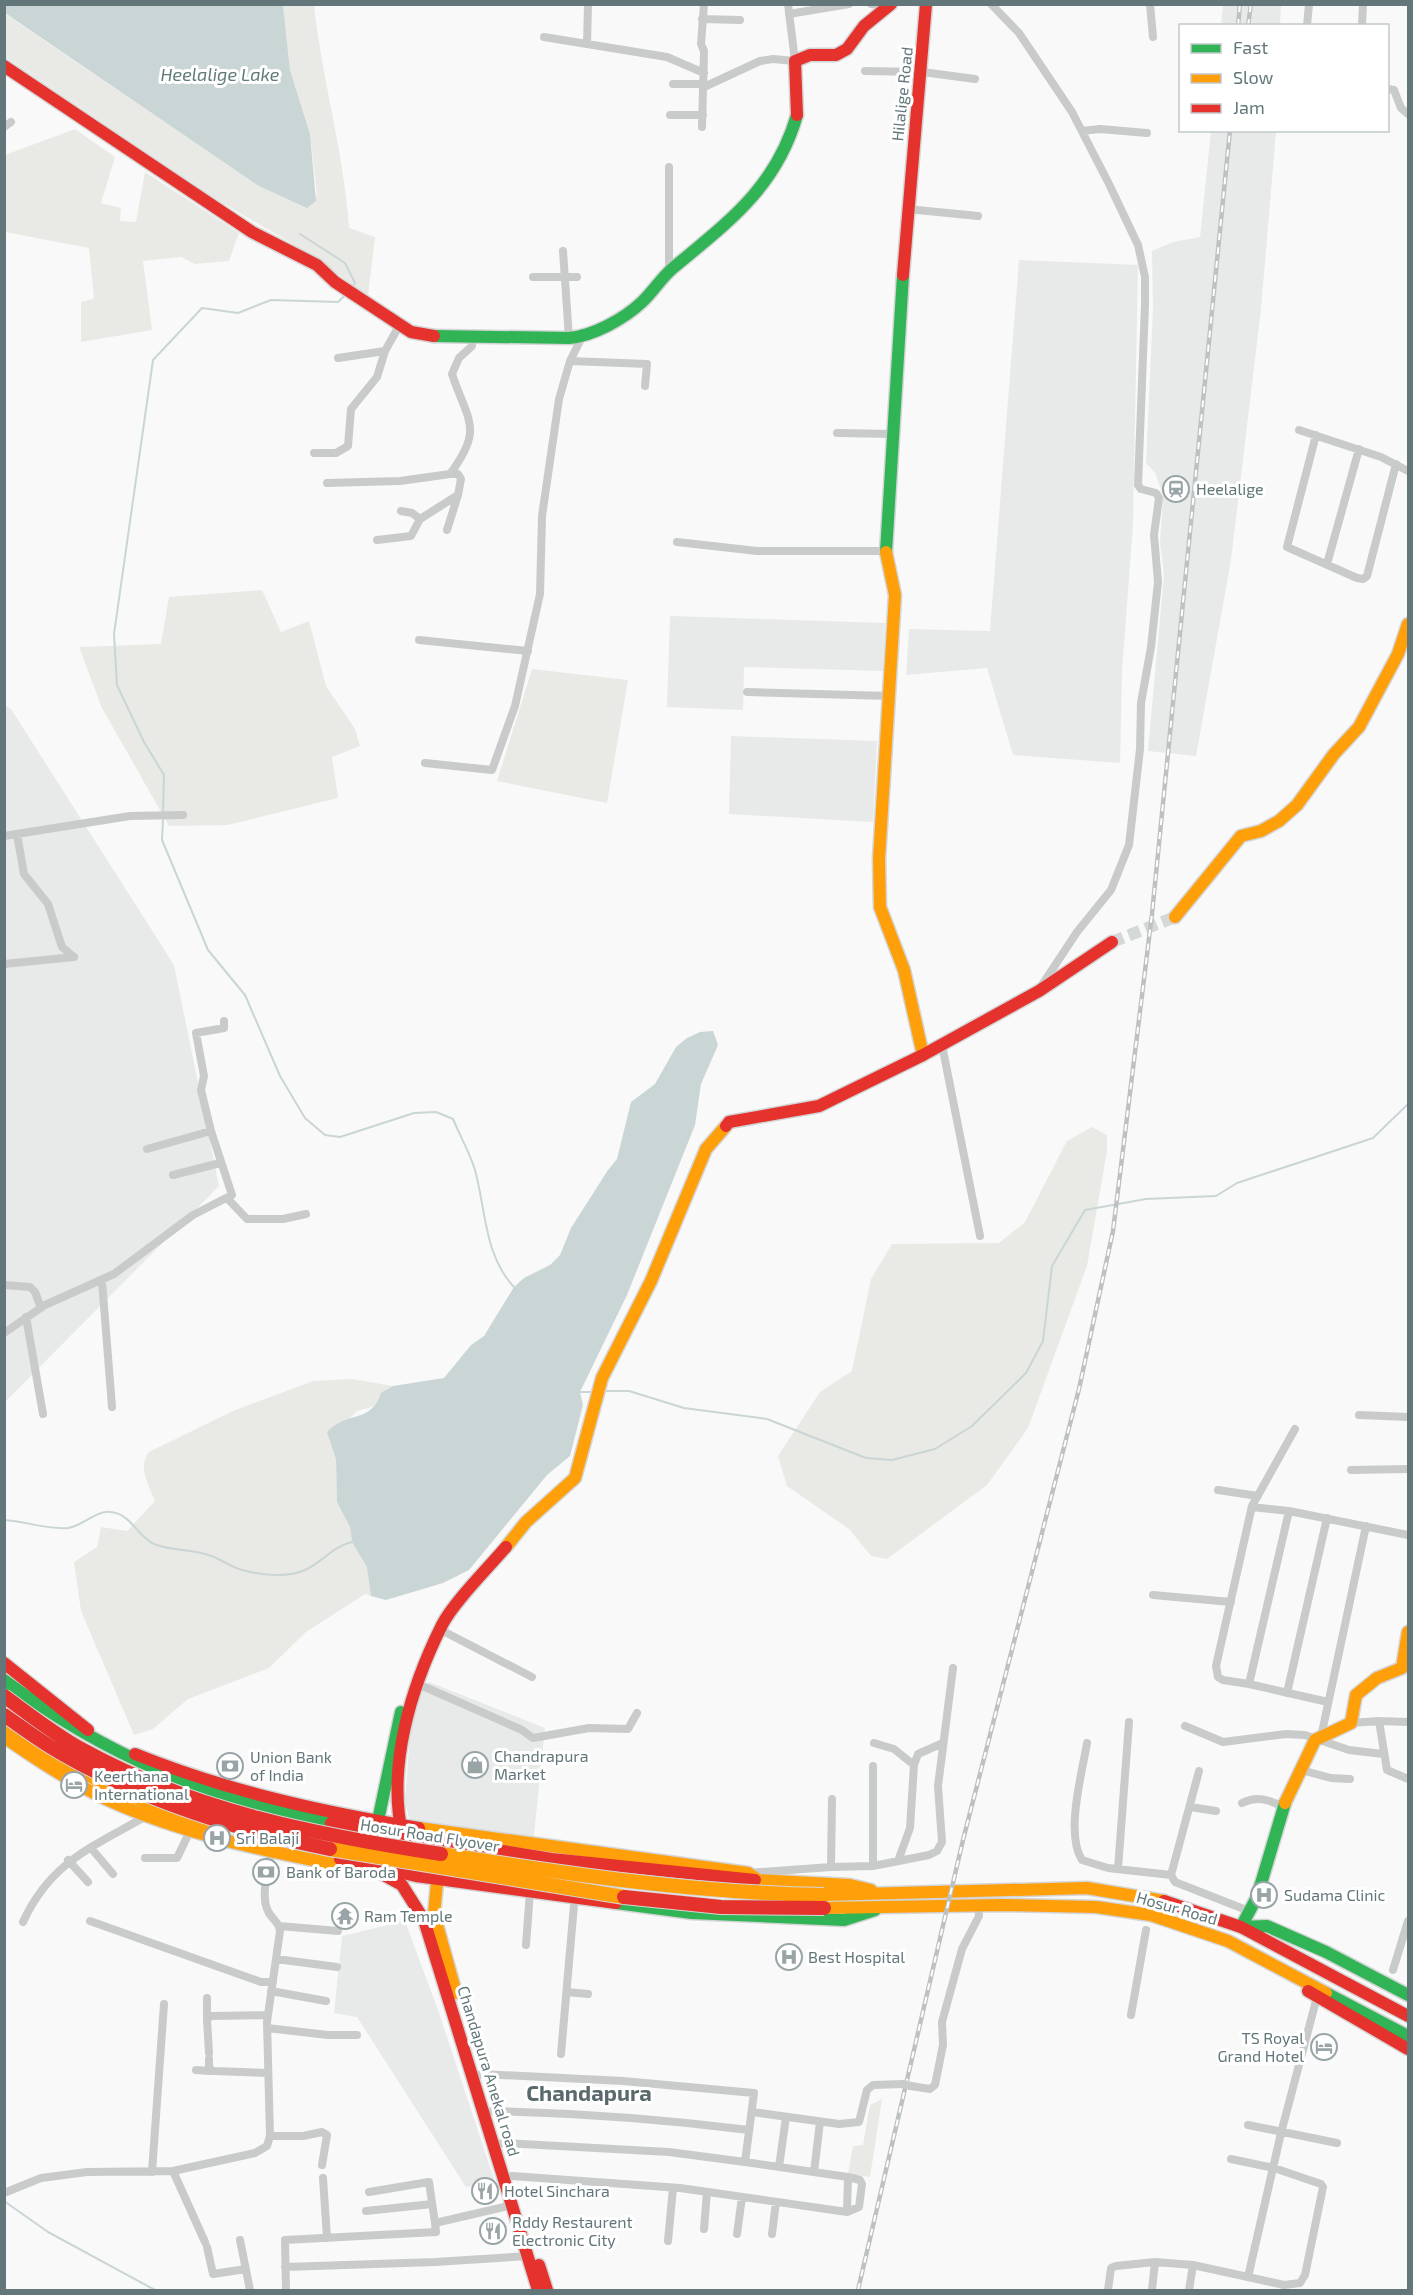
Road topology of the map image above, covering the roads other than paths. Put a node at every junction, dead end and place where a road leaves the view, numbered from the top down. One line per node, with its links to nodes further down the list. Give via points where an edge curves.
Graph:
1 (588, 4): 18 (street)
2 (704, 4): 12 (street)
3 (849, 4): 11 (street)
4 (872, 4): 10 (street)
5 (926, 4): 22 (main road, Hilalige Road)
6 (991, 4): 32 (street, via 1018,33)
7 (1150, 4): 17 (street)
8 (1309, 4): 14 (street)
9 (1363, 4): 15 (street)
10 (890, 5): 19 (main road, via 864,26 847,49)
11 (789, 9): 19 (street)
12 (702, 19): 13 (street); 23 (street)
13 (740, 20)
14 (1307, 24)
15 (1362, 24)
16 (544, 37): 18 (street)
17 (1153, 37)
18 (586, 44): 23 (street, via 667,57)
19 (795, 61): 26 (street, via 760,61); 38 (main road, via 797,115 788,146 753,198 719,232)
20 (4, 66): 42 (main road, via 252,232 316,266)
21 (865, 72): 22 (street)
22 (922, 72): 24 (street); 35 (main road, Hilalige Road)
23 (704, 73): 26 (street)
24 (975, 80)
25 (673, 84): 26 (street)
26 (704, 85): 30 (street)
27 (1389, 89): 28 (street, via 1394,90 1401,108)
28 (1408, 114)
29 (670, 115): 30 (street)
30 (703, 115): 31 (street)
31 (702, 127)
32 (1082, 131): 33 (street); 79 (street, via 1125,214 1142,258 1144,357 1138,485 1159,498 1154,535 1158,582 1141,703 1132,827 1124,862 1111,890)
33 (1147, 133)
34 (669, 167): 38 (street)
35 (907, 209): 36 (street); 51 (main road, Hilalige Road)
36 (978, 216)
37 (563, 251): 41 (street)
38 (669, 272): 44 (main road, via 641,303 605,326)
39 (533, 277): 41 (street)
40 (577, 277): 41 (street)
41 (564, 278): 44 (street)
42 (399, 326): 43 (main road, via 427,336); 45 (street)
43 (472, 337): 44 (main road); 57 (street, via 472,346 454,365 452,374 468,416 470,442)
44 (575, 337): 47 (street)
45 (385, 351): 46 (street); 54 (street, via 377,377 351,409 348,446 336,453)
46 (338, 358)
47 (570, 361): 48 (street, via 647,364); 69 (street, via 558,399 542,516 540,594)
48 (645, 386)
49 (1299, 430): 52 (street)
50 (837, 433): 51 (street)
51 (893, 434): 65 (main road, Hilalige Road)
52 (1317, 435): 53 (street); 66 (street, via 1287,547)
53 (1359, 449): 55 (street); 66 (street)
54 (314, 453)
55 (1396, 464): 56 (street); 66 (street, via 1367,576 1357,578)
56 (1408, 471)
57 (450, 474): 58 (street, via 400,481); 59 (street, via 458,474 461,479)
58 (327, 483)
59 (458, 495): 61 (street); 62 (street)
60 (401, 511): 61 (street)
61 (420, 519): 63 (street, via 411,536)
62 (447, 530)
63 (377, 540)
64 (677, 542): 65 (street, via 757,551)
65 (886, 551): 71 (main road, Hilalige Road, via 895,595)
66 (1327, 564)
67 (1408, 624): 76 (main road, via 1398,654 1359,727 1297,805 1261,831 1241,836)
68 (419, 639): 69 (street)
69 (528, 651): 72 (street, via 515,706 492,770)
70 (747, 692): 71 (street)
71 (889, 696): 82 (main road, Hilalige Road, via 879,859 880,907 904,970)
72 (425, 763)
73 (183, 814): 74 (street, via 130,816)
74 (17, 834): 75 (street); 78 (street, via 24,874 48,904 62,947 74,957)
75 (4, 836)
76 (1175, 917)
77 (1112, 942): 79 (main road)
78 (4, 964)
79 (1038, 991): 81 (main road)
80 (224, 1021): 83 (street, via 224,1028 196,1032 204,1076 201,1090)
81 (942, 1045): 82 (main road); 89 (street)
82 (923, 1055): 111 (main road, via 819,1106 729,1122 706,1149 651,1281 598,1391 575,1478 526,1521)
83 (211, 1131): 84 (street); 85 (street)
84 (147, 1149)
85 (220, 1163): 86 (street); 87 (street, via 232,1195)
86 (173, 1175)
87 (227, 1198): 88 (street, via 247,1219 284,1219); 90 (street, via 193,1215)
88 (306, 1214)
89 (980, 1236)
90 (102, 1281): 92 (street); 95 (street)
91 (4, 1285): 92 (street, via 30,1287)
92 (41, 1308): 93 (street)
93 (26, 1317): 94 (street); 96 (street)
94 (4, 1333)
95 (112, 1407)
96 (43, 1414)
97 (1359, 1415): 98 (street)
98 (1408, 1417)
99 (1295, 1429): 103 (street)
100 (1408, 1469): 101 (street)
101 (1351, 1470)
102 (1218, 1490): 103 (street)
103 (1258, 1496): 104 (street)
104 (1252, 1507): 105 (street); 110 (street)
105 (1289, 1511): 106 (street); 119 (street)
106 (1327, 1518): 107 (street); 120 (street)
107 (1366, 1526): 108 (street); 122 (street)
108 (1408, 1535)
109 (1153, 1595): 110 (street)
110 (1231, 1602): 119 (street, via 1216,1666 1218,1677)
111 (442, 1626): 116 (street); 118 (main road); 152 (main road, via 423,1652 404,1700)
112 (1408, 1632): 115 (main road)
113 (4, 1663): 152 (main road, via 91,1732 150,1761 249,1794)
114 (953, 1668): 134 (street)
115 (1405, 1669): 128 (main road, via 1377,1678 1356,1695)
116 (532, 1677)
117 (4, 1680): 143 (main road, via 95,1743 149,1770)
118 (418, 1684): 123 (street, via 533,1738 589,1728 628,1729); 153 (main road, via 410,1704 400,1761)
119 (1249, 1684): 120 (street)
120 (1287, 1693): 122 (street)
121 (4, 1696): 174 (main road, Hosur Road Flyover, bridge, via 84,1750 146,1781 208,1804 312,1832 676,1887)
122 (1328, 1702): 132 (street)
123 (637, 1713)
124 (4, 1715): 174 (main road, Hosur Road Flyover, bridge, via 77,1764 139,1794 218,1822 316,1847 608,1895 708,1906)
125 (1379, 1721): 127 (street); 128 (street); 136 (street)
126 (1129, 1722): 163 (street)
127 (1408, 1722)
128 (1351, 1723): 132 (main road)
129 (4, 1724): 144 (main road)
130 (1185, 1726): 132 (street, via 1223,1742 1286,1734)
131 (4, 1737): 144 (main road, via 62,1776)
132 (1318, 1738): 136 (street, via 1349,1750); 139 (main road)
133 (874, 1743): 138 (street, via 894,1749)
134 (943, 1743): 138 (street, via 923,1750); 160 (street, via 938,1786 942,1842 929,1856)
135 (1087, 1743): 163 (street, via 1074,1830 1077,1853 1082,1860)
136 (1383, 1754): 142 (street, via 1387,1770)
137 (873, 1766): 161 (street)
138 (914, 1766): 160 (street, via 910,1828)
139 (1301, 1770): 141 (street); 148 (main road)
140 (1198, 1771): 147 (street)
141 (1350, 1779)
142 (1408, 1779)
143 (203, 1789): 151 (main road); 152 (main road, via 250,1803)
144 (110, 1795): 150 (main road); 151 (main road)
145 (832, 1799): 162 (street)
146 (1242, 1803): 148 (street, via 1250,1798 1263,1798)
147 (1190, 1807): 149 (street); 167 (street)
148 (1283, 1807): 178 (main road)
149 (1216, 1810)
150 (148, 1815): 151 (main road); 155 (street)
151 (192, 1825): 156 (main road); 158 (street, via 177,1858); 164 (main road)
152 (377, 1827): 153 (main road); 164 (main road)
153 (401, 1831): 154 (main road)
154 (444, 1837): 157 (main road); 165 (main road); 169 (main road)
155 (91, 1848): 159 (street); 166 (street)
156 (272, 1851): 164 (main road); 183 (street, via 266,1899 268,1912)
157 (511, 1854): 170 (main road); 171 (main road)
158 (145, 1858)
159 (68, 1860): 168 (street); 182 (street, via 44,1884)
160 (898, 1861): 161 (street)
161 (873, 1866): 162 (street)
162 (831, 1867): 165 (street)
163 (1118, 1869): 167 (street)
164 (385, 1871): 169 (main road); 212 (main road, Chandapura Anekal road, via 408,1891 424,1920)
165 (748, 1873): 170 (main road)
166 (113, 1874)
167 (1172, 1875): 178 (street, via 1175,1882)
168 (88, 1882)
169 (437, 1882): 171 (main road); 173 (main road); 212 (main road, via 434,1914)
170 (762, 1882): 172 (main road, via 850,1885)
171 (506, 1888): 173 (main road)
172 (880, 1893): 174 (main road, Hosur Road Flyover); 184 (main road, Hosur Road, via 1103,1890 1168,1901)
173 (530, 1895): 175 (main road); 179 (main road); 187 (street)
174 (824, 1902): 177 (main road, Hosur Road Flyover)
175 (574, 1905): 179 (main road, via 707,1921); 193 (street)
176 (978, 1905): 177 (main road, Hosur Road); 188 (main road, Hosur Road, via 1096,1907 1142,1913 1194,1928); 216 (street, via 979,1916 962,1949 942,2022 943,2045 935,2085 923,2090 907,2085 873,2085 867,2090 859,2122)
177 (876, 1909): 179 (main road, via 844,1920)
178 (1249, 1911): 184 (main road)
179 (717, 1914)
180 (90, 1921): 192 (street)
181 (1408, 1921): 191 (street)
182 (23, 1922)
183 (279, 1926): 186 (street); 189 (street)
184 (1241, 1927): 195 (main road, via 1267,1926); 202 (main road, Hosur Road)
185 (1146, 1930): 201 (street)
186 (338, 1931)
187 (526, 1946)
188 (1258, 1956): 196 (main road, via 1267,1969); 206 (main road, Hosur Road)
189 (276, 1959): 190 (street); 192 (street)
190 (337, 1967)
191 (1394, 1970)
192 (272, 1987): 198 (street); 200 (street)
193 (567, 1992): 194 (street); 208 (street)
194 (588, 1994)
195 (1408, 1995)
196 (1317, 1996): 207 (main road); 219 (street)
197 (207, 1998): 203 (street)
198 (326, 2001)
199 (164, 2004): 229 (street)
200 (268, 2015): 203 (street, via 216,2015); 204 (street)
201 (1131, 2015)
202 (1408, 2016)
203 (207, 2020): 210 (street)
204 (267, 2028): 205 (street); 211 (street)
205 (357, 2035)
206 (1408, 2036)
207 (1408, 2049)
208 (561, 2054)
209 (196, 2070): 210 (street)
210 (210, 2071): 211 (street)
211 (268, 2073): 220 (street)
212 (477, 2076): 213 (main road); 214 (street, via 623,2081 754,2093); 241 (main road, Chandapura Anekal road)
213 (492, 2111): 218 (street, via 594,2113); 221 (main road)
214 (752, 2112): 215 (street); 218 (street)
215 (786, 2117): 216 (street); 226 (street)
216 (820, 2122): 230 (street)
217 (1248, 2125): 219 (street)
218 (749, 2130): 224 (street)
219 (1281, 2133): 222 (street); 227 (street)
220 (270, 2136): 225 (street, via 322,2132 327,2135); 228 (street, via 261,2151)
221 (502, 2143): 224 (street, via 669,2152); 231 (main road)
222 (1337, 2144)
223 (1231, 2159): 227 (street)
224 (746, 2162): 226 (street)
225 (322, 2165)
226 (779, 2167): 230 (street)
227 (1274, 2168): 256 (street); 256 (street, via 1323,2187 1305,2275 1294,2285)
228 (173, 2171): 229 (street); 255 (street, via 206,2245 213,2274)
229 (152, 2172): 237 (street, via 87,2172 41,2178)
230 (814, 2172): 232 (street)
231 (512, 2176): 234 (street); 261 (main road)
232 (848, 2177): 243 (street); 243 (street, via 862,2184 859,2208)
233 (323, 2178): 248 (street)
234 (673, 2188): 236 (street); 250 (street)
235 (369, 2192): 240 (street, via 429,2182)
236 (707, 2192): 238 (street); 245 (street)
237 (4, 2193)
238 (742, 2197): 239 (street); 246 (street)
239 (776, 2202): 243 (street); 247 (street)
240 (432, 2204): 242 (street); 244 (street)
241 (513, 2205): 244 (street); 251 (main road, Chandapura Anekal road)
242 (366, 2211)
243 (847, 2212)
244 (435, 2223): 248 (street, via 436,2232)
245 (704, 2229)
246 (737, 2234)
247 (772, 2234)
248 (327, 2238): 254 (street, via 285,2240)
249 (240, 2240): 255 (street)
250 (668, 2241)
251 (528, 2256): 254 (street); 260 (main road, Chandapura Anekal road)
252 (1155, 2262): 253 (street); 262 (street, via 1111,2268); 263 (street)
253 (1193, 2265): 256 (street); 264 (street)
254 (285, 2267): 258 (street)
255 (246, 2269): 257 (street)
256 (1248, 2277)
257 (250, 2290)
258 (286, 2290)
259 (531, 2290): 260 (street)
260 (538, 2290)
261 (547, 2290)
262 (1108, 2290)
263 (1152, 2290)
264 (1189, 2290)

